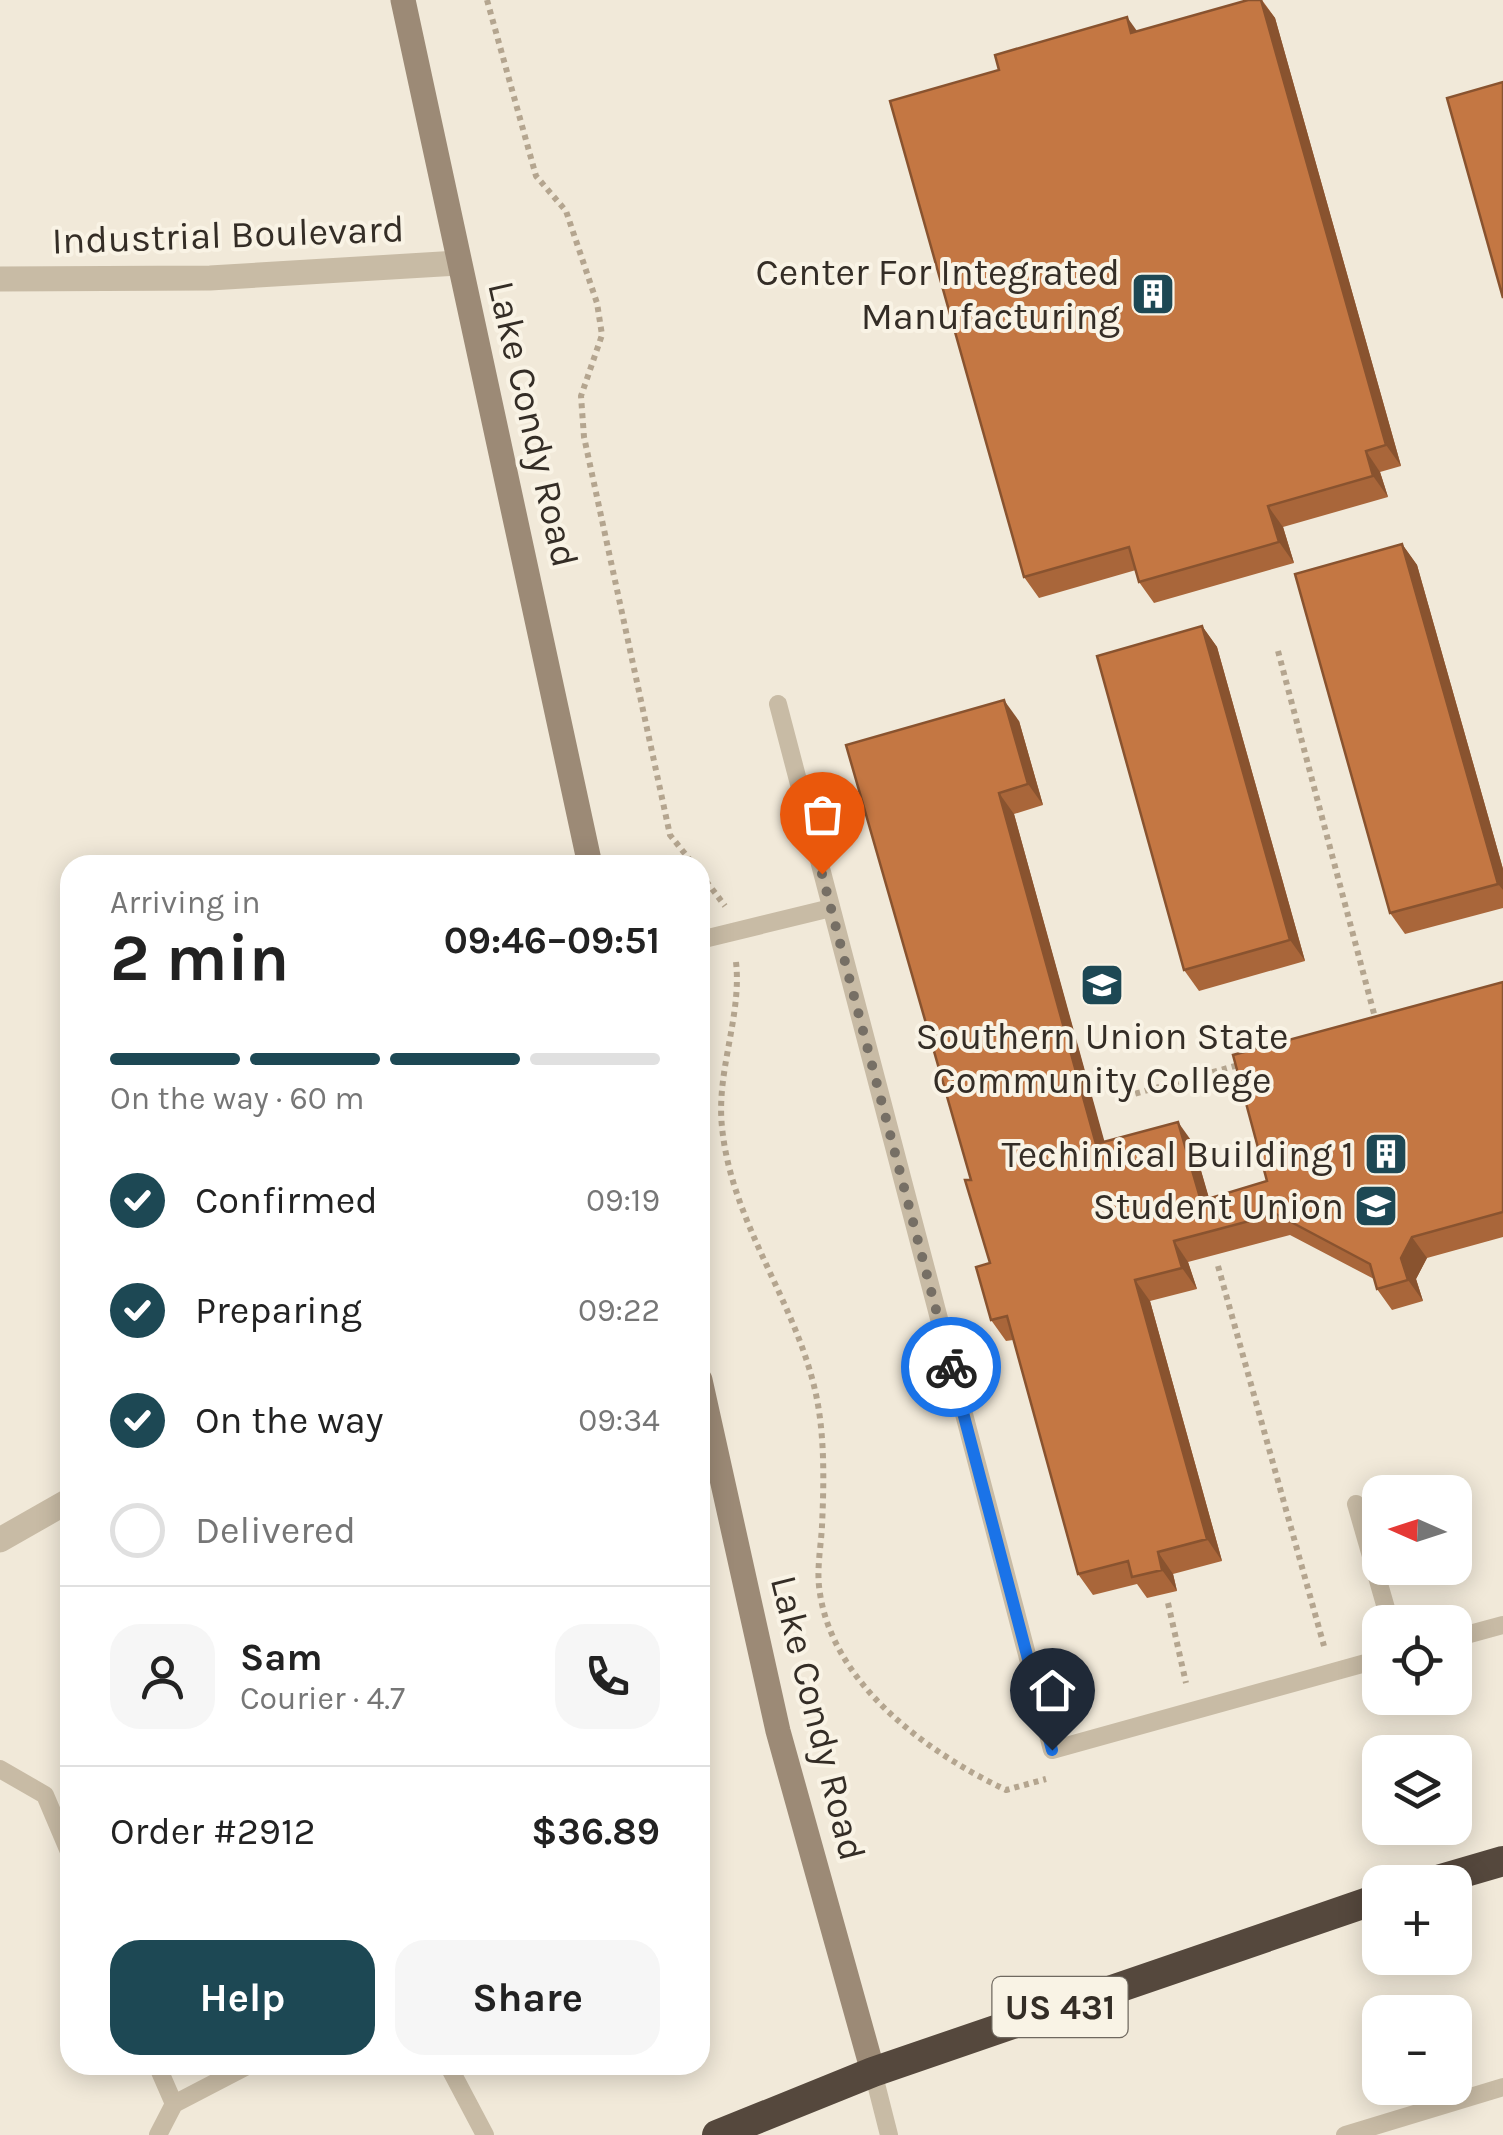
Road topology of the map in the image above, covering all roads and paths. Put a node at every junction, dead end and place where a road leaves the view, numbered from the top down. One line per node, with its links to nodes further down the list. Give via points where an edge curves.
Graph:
1 (403, 0): 3 (street, Lake Condy Road)
2 (488, 0): 8 (path, via 536,176 566,211 597,303 602,335 582,396 584,438 670,834)
3 (458, 264): 4 (street, Industrial Boulevard, via 210,278); 7 (street, Lake Condy Road, via 494,403)
4 (0, 279)
5 (1278, 651): 14 (path)
6 (778, 704): 10 (lane)
7 (588, 855)
8 (686, 855)
9 (710, 887): 11 (path, via 731,915)
10 (831, 908): 11 (lane); 29 (lane, via 1052,1750)
11 (733, 932): 12 (lane); 31 (path, via 739,988 725,1048 721,1124 733,1187 815,1390 822,1458 819,1586 831,1634 861,1681 904,1726 976,1775 1006,1790)
12 (710, 938)
13 (1395, 1021): 14 (path)
14 (1378, 1026): 15 (path)
15 (1359, 1032)
16 (1246, 1063): 17 (path)
17 (1116, 1099)
18 (1218, 1266): 28 (path)
19 (710, 1425): 36 (street, Lake Condy Road, via 778,1731)
20 (1356, 1504): 24 (lane)
21 (60, 1506): 22 (street)
22 (0, 1540)
23 (1168, 1604): 29 (path)
24 (1385, 1605)
25 (1503, 1625): 26 (lane)
26 (1472, 1633)
27 (1362, 1664): 28 (lane)
28 (1332, 1672): 29 (lane)
29 (1192, 1711)
30 (0, 1769): 32 (lane, via 45,1795)
31 (1059, 1776)
32 (60, 1830)
33 (1503, 1861): 34 (highway)
34 (1472, 1870)
35 (1362, 1904): 36 (highway, US 431)
36 (873, 2072): 44 (highway, US 431); 45 (lane)
37 (161, 2075): 41 (lane)
38 (229, 2075): 41 (lane)
39 (453, 2075): 43 (lane)
40 (1503, 2088): 46 (lane)
41 (174, 2104): 42 (lane)
42 (158, 2135)
43 (485, 2135)
44 (717, 2135)
45 (890, 2135)
46 (1346, 2135)

